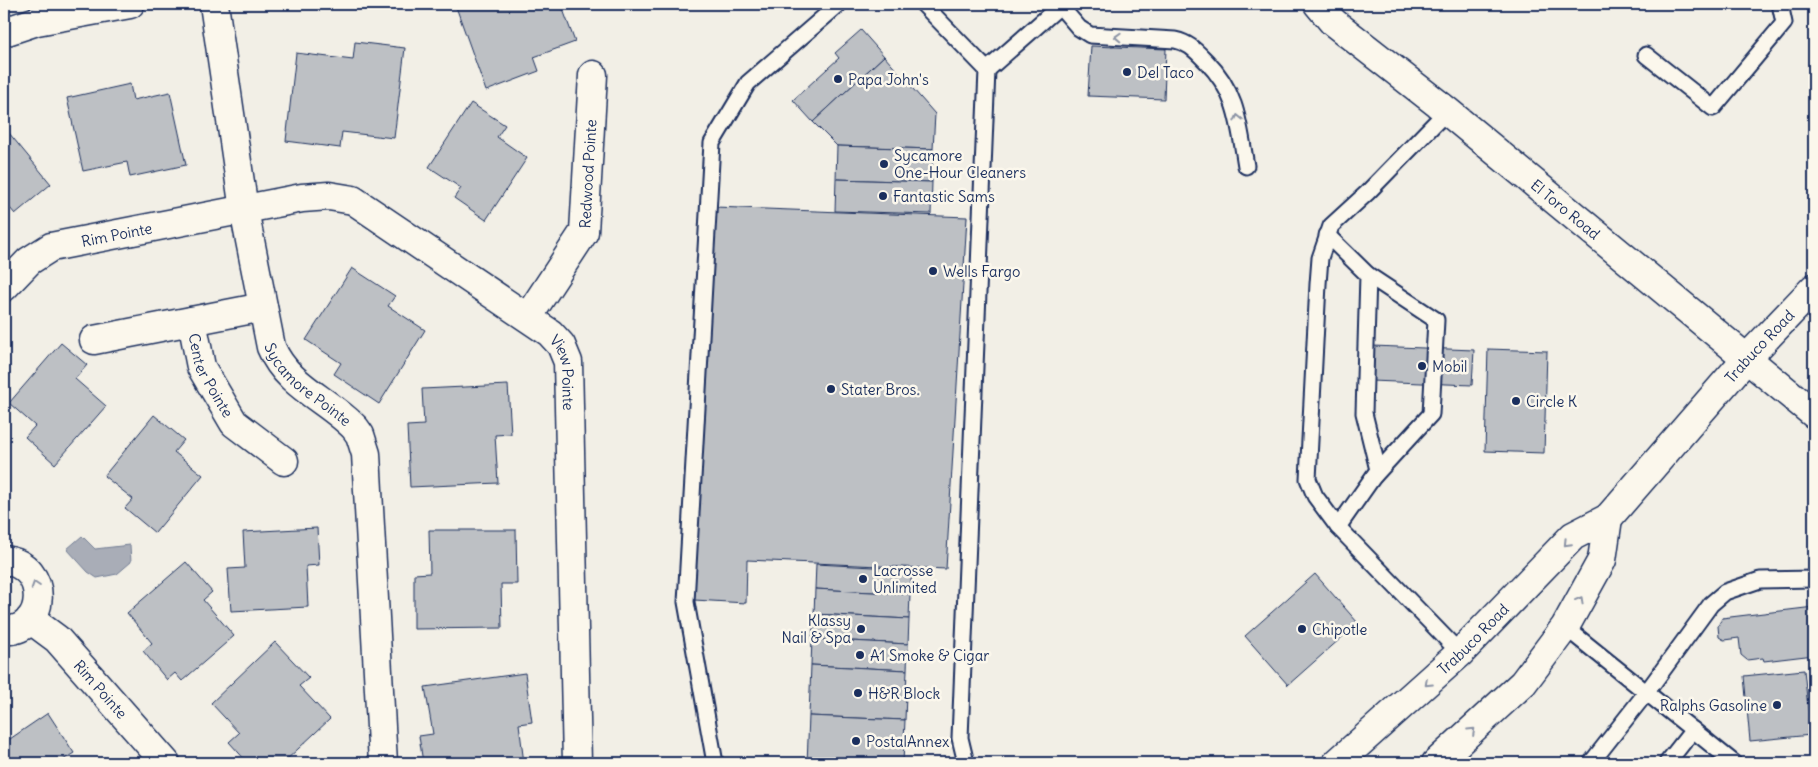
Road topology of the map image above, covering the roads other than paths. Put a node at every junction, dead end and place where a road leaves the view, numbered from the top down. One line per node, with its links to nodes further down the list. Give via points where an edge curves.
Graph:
1 (130, 4): 8 (street, via 37,21)
2 (214, 4): 14 (street, Sycamore Pointe)
3 (839, 4): 40 (lane, via 748,83 712,143 686,602)
4 (923, 4): 10 (lane)
5 (1318, 4): 12 (street, El Toro Road, via 1333,22)
6 (1780, 4): 9 (lane, via 1784,23 1714,108)
7 (1061, 5): 10 (lane); 13 (lane, one-way to 7, via 1230,92 1217,72 1188,43 1090,35 1079,28)
8 (4, 32)
9 (1646, 55)
10 (987, 70): 41 (lane, via 960,738)
11 (593, 75): 20 (street, Redwood Pointe, via 584,232)
12 (1447, 111): 15 (lane, via 1368,193 1331,226); 23 (street, El Toro Road)
13 (1246, 166)
14 (244, 210): 17 (street, Rim Pointe, via 51,247 29,261); 19 (street, Sycamore Pointe); 20 (street, View Pointe, via 302,198 329,196 353,200)
15 (1327, 235): 16 (lane); 28 (lane, via 1320,258 1308,479 1315,496)
16 (1368, 275): 26 (lane, via 1364,413 1378,470); 26 (lane, via 1436,320 1431,414)
17 (4, 287)
18 (1814, 288): 23 (street, Trabuco Road)
19 (262, 307): 21 (street, Center Pointe); 38 (street, Sycamore Pointe, via 277,362 286,374 349,423 360,435 366,454)
20 (528, 318): 39 (street, View Pointe, via 561,345 568,362)
21 (192, 321): 22 (street, Center Pointe); 25 (street, Center Pointe, via 202,367 234,423)
22 (94, 340)
23 (1746, 359): 24 (street, El Toro Road); 27 (street, Trabuco Road)
24 (1814, 414)
25 (284, 461)
26 (1373, 477): 28 (lane)
27 (1608, 518): 32 (street, one-way to 27, via 1602,560); 34 (street, Trabuco Road, one-way to 34, via 1573,536)
28 (1338, 527): 34 (lane)
29 (4, 560): 31 (street, one-way to 29, via 39,598 36,582 28,570)
30 (1814, 579): 35 (lane, via 1760,580 1725,592 1711,604)
31 (30, 619): 33 (street, via 23,625); 37 (street, Rim Pointe, via 57,639)
32 (1565, 627): 35 (lane); 43 (street, one-way to 32, via 1523,683)
33 (4, 630)
34 (1460, 653): 42 (street, Trabuco Road, one-way to 42)
35 (1646, 693): 36 (lane); 44 (lane)
36 (1692, 730): 45 (lane); 46 (lane)
37 (166, 763)
38 (383, 763)
39 (577, 763)
40 (715, 763)
41 (966, 763)
42 (1337, 763)
43 (1436, 763)
44 (1591, 763)
45 (1667, 763)
46 (1734, 763)

